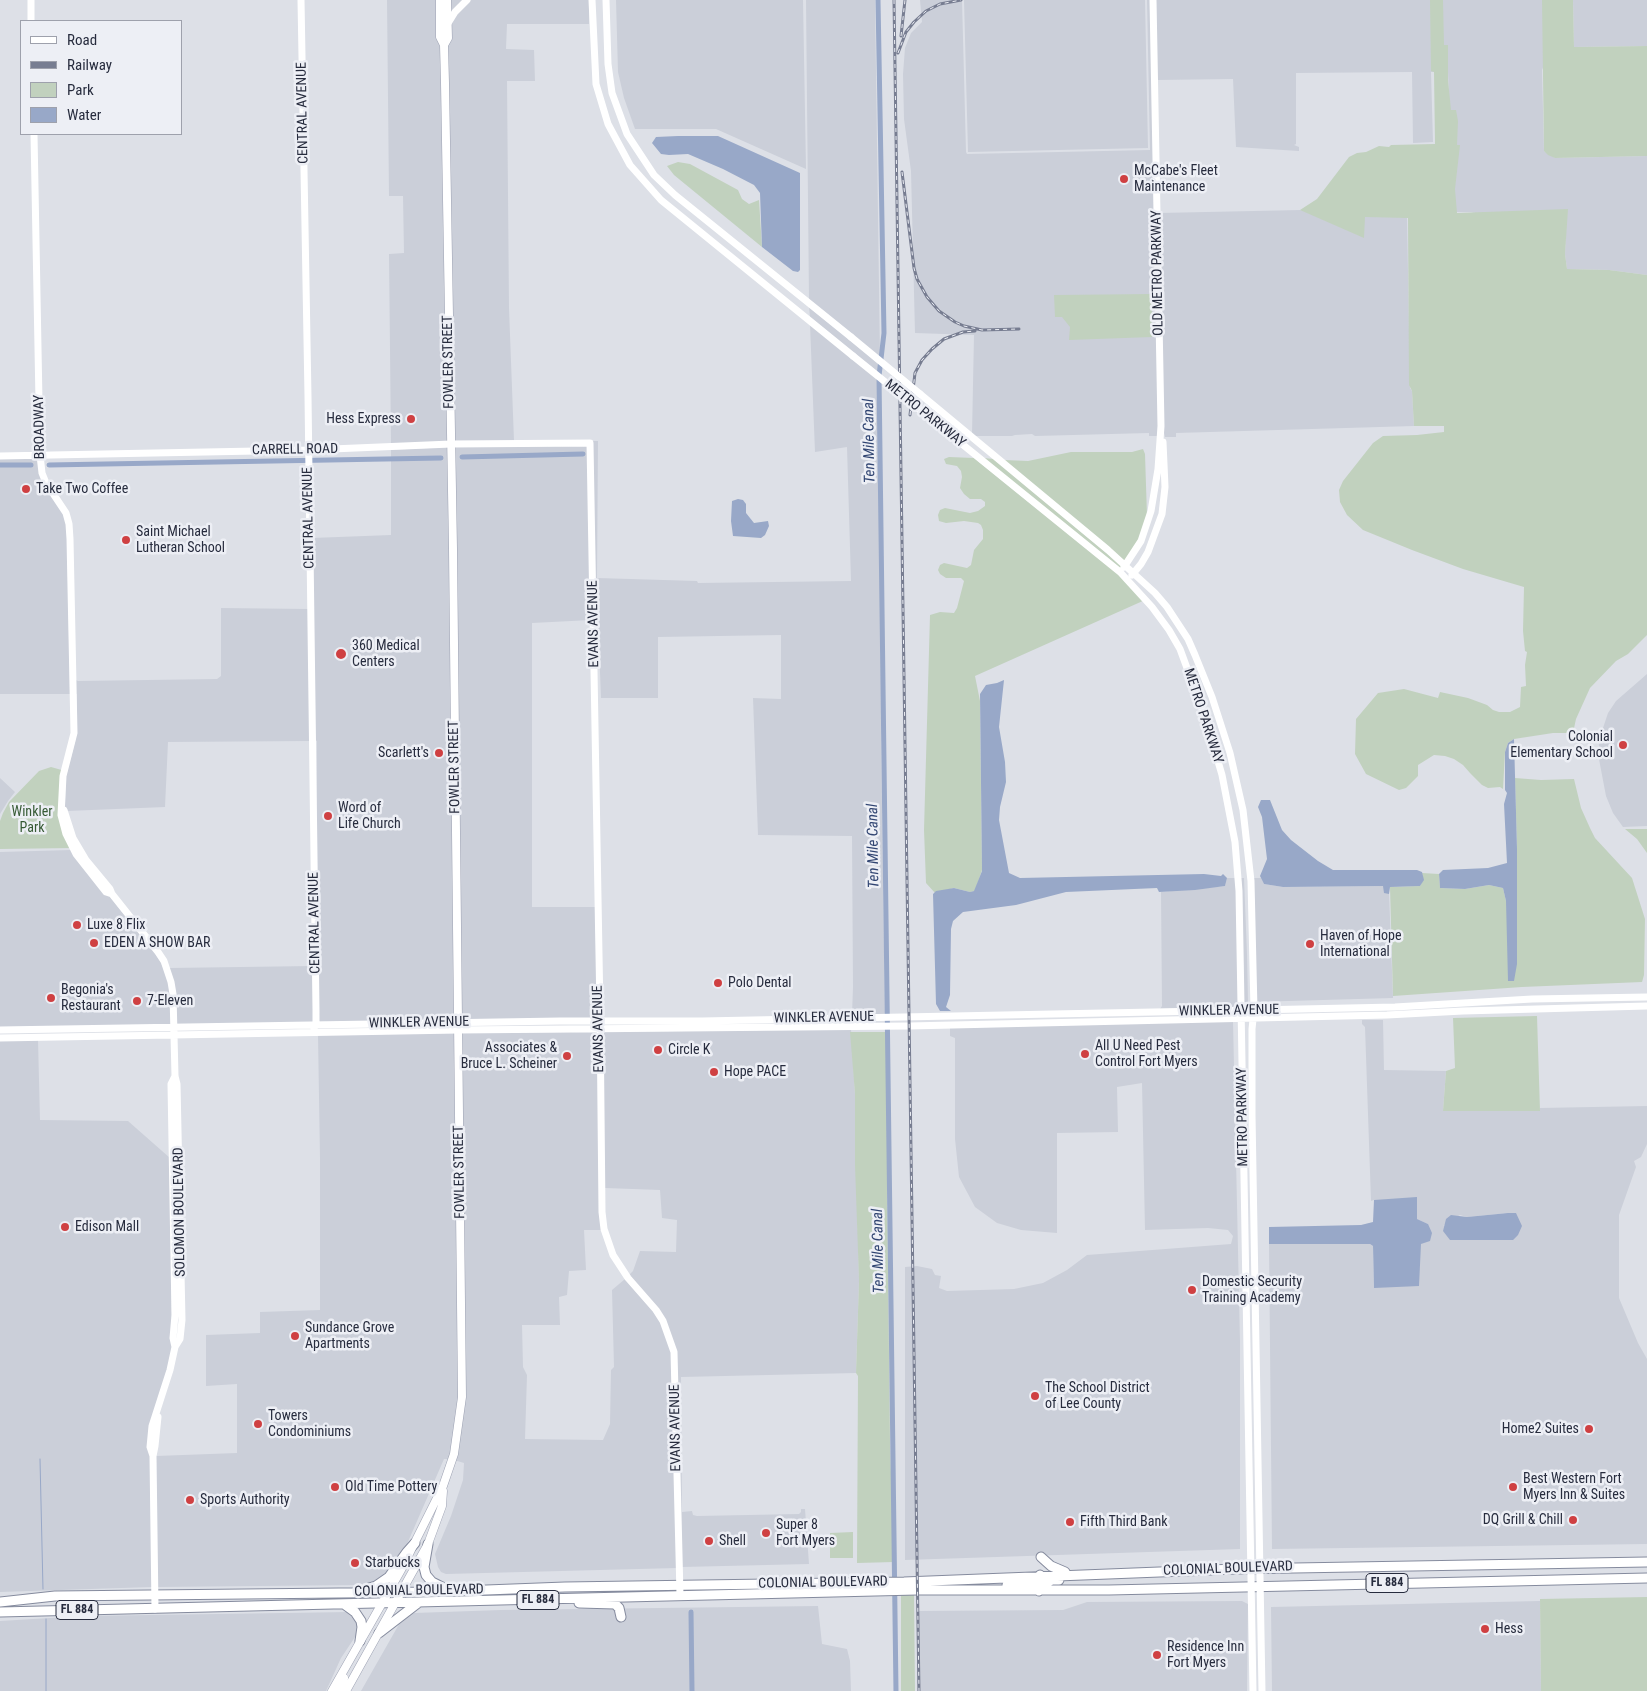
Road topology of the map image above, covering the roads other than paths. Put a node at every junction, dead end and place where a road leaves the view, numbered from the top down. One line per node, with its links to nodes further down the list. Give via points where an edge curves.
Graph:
1 (31, 0): 9 (street)
2 (301, 0): 16 (street, CENTRAL AVENUE)
3 (440, 0): 11 (main road, FOWLER STREET, via 440,37)
4 (447, 0): 10 (main road, FOWLER STREET)
5 (467, 0): 10 (street, via 454,12)
6 (592, 0): 22 (street, METRO PARKWAY, bridge, via 596,84 608,124 630,165 661,200)
7 (606, 0): 21 (street, METRO PARKWAY, bridge, via 612,93 627,134 654,175)
8 (1152, 0): 13 (street, OLD METRO PARKWAY)
9 (32, 20)
10 (447, 25): 11 (main road, FOWLER STREET, via 448,38)
11 (444, 45): 15 (main road, FOWLER STREET)
12 (34, 135): 17 (street, BROADWAY)
13 (1161, 426): 19 (street, OLD METRO PARKWAY); 20 (street, OLD METRO PARKWAY)
14 (590, 443): 15 (street, CARRELL ROAD); 34 (street, EVANS AVENUE)
15 (451, 444): 16 (street, CARRELL ROAD); 38 (main road, FOWLER STREET)
16 (308, 452): 17 (street, CARRELL ROAD); 37 (street, CENTRAL AVENUE)
17 (40, 455): 18 (street, CARRELL ROAD); 25 (street, BROADWAY, via 44,478 64,508 70,529 74,733)
18 (0, 456)
19 (1158, 469): 20 (street); 21 (street, OLD METRO PARKWAY, via 1148,522)
20 (1165, 485): 23 (street, OLD METRO PARKWAY, via 1162,514 1155,535)
21 (1126, 565): 22 (street, OLD METRO PARKWAY); 23 (street, METRO PARKWAY)
22 (1120, 572): 24 (street, METRO PARKWAY)
23 (1133, 574): 24 (street, OLD METRO PARKWAY); 29 (street, METRO PARKWAY, via 1167,607 1188,639 1230,753 1250,860)
24 (1128, 580): 28 (street, METRO PARKWAY, via 1161,618 1180,649 1220,767 1231,816 1238,876)
25 (65, 771): 41 (street, SOLOMON BOULEVARD, via 62,807 77,845 164,961 173,994)
26 (1647, 996): 29 (street, WINKLER AVENUE)
27 (1647, 1006): 33 (street, WINKLER AVENUE)
28 (1241, 1010): 29 (street, WINKLER AVENUE); 30 (street, WINKLER AVENUE); 32 (street, METRO PARKWAY)
29 (1254, 1010): 33 (street, METRO PARKWAY)
30 (1088, 1013): 31 (street, WINKLER AVENUE); 35 (street, via 1058,1016)
31 (995, 1015): 34 (street, WINKLER AVENUE); 36 (street, via 990,1020)
32 (1242, 1018): 33 (street, WINKLER AVENUE); 35 (street, WINKLER AVENUE); 49 (street, METRO PARKWAY)
33 (1253, 1018): 49 (street, METRO PARKWAY)
34 (600, 1021): 38 (street, WINKLER AVENUE); 39 (street, EVANS AVENUE)
35 (1050, 1023): 36 (street, WINKLER AVENUE)
36 (973, 1024): 39 (street, WINKLER AVENUE)
37 (316, 1025): 38 (street, WINKLER AVENUE); 41 (street, WINKLER AVENUE); 42 (street)
38 (458, 1026): 39 (street, WINKLER AVENUE); 42 (street, WINKLER AVENUE); 44 (main road, FOWLER STREET, via 463,1379 454,1454)
39 (600, 1029): 54 (street, EVANS AVENUE, via 604,1228 618,1263 663,1321 675,1359)
40 (0, 1030): 41 (street, WINKLER AVENUE)
41 (174, 1031): 42 (street, WINKLER AVENUE); 43 (street, WINKLER AVENUE); 65 (street, SOLOMON BOULEVARD, via 175,1076 171,1084 175,1348 158,1407 153,1456)
42 (308, 1033)
43 (0, 1038)
44 (443, 1486): 45 (main road, FOWLER STREET); 46 (main road, FOWLER STREET, via 442,1506)
45 (416, 1543): 62 (highway, via 384,1581); 63 (main road, FOWLER STREET)
46 (428, 1544): 60 (highway, via 424,1567 426,1575 432,1582); 64 (main road, FOWLER STREET)
47 (1042, 1557): 51 (highway, via 1051,1566)
48 (1647, 1562): 49 (highway, COLONIAL BOULEVARD / FL 884)
49 (1255, 1568): 50 (highway, COLONIAL BOULEVARD / FL 884); 57 (street, METRO PARKWAY)
50 (1133, 1572): 51 (highway, COLONIAL BOULEVARD / FL 884); 61 (highway, via 1120,1577 1052,1580)
51 (1070, 1574): 52 (highway, COLONIAL BOULEVARD / FL 884)
52 (1040, 1576): 56 (highway, COLONIAL BOULEVARD / FL 884); 59 (highway, via 1032,1584 1000,1585)
53 (1647, 1578): 57 (highway, COLONIAL BOULEVARD / FL 884)
54 (680, 1585): 58 (highway, COLONIAL BOULEVARD / FL 884); 60 (highway, COLONIAL BOULEVARD / FL 884); 66 (street, EVANS AVENUE)
55 (885, 1586): 56 (highway, COLONIAL BOULEVARD / FL 884); 58 (highway, COLONIAL BOULEVARD / FL 884); 58 (highway, COLONIAL BOULEVARD / FL 884, via 825,1583)
56 (904, 1586): 59 (highway, COLONIAL BOULEVARD / FL 884)
57 (1255, 1586): 61 (highway, COLONIAL BOULEVARD / FL 884); 84 (street, METRO PARKWAY); 85 (street, METRO PARKWAY)
58 (807, 1588): 66 (highway, COLONIAL BOULEVARD / FL 884, via 785,1593)
59 (980, 1590): 61 (highway, COLONIAL BOULEVARD / FL 884)
60 (451, 1591): 64 (highway, COLONIAL BOULEVARD / FL 884)
61 (1039, 1591)
62 (356, 1592): 63 (highway, COLONIAL BOULEVARD / FL 884); 65 (highway, COLONIAL BOULEVARD / FL 884)
63 (388, 1592): 64 (highway, COLONIAL BOULEVARD / FL 884); 72 (main road, FOWLER STREET)
64 (402, 1592): 73 (main road, FOWLER STREET)
65 (154, 1594): 67 (highway, COLONIAL BOULEVARD / FL 884); 75 (street, SOLOMON BOULEVARD)
66 (680, 1595): 69 (highway, COLONIAL BOULEVARD / FL 884)
67 (55, 1596): 68 (highway); 70 (highway, COLONIAL BOULEVARD / FL 884)
68 (0, 1597)
69 (570, 1598): 71 (highway, COLONIAL BOULEVARD / FL 884); 77 (highway, via 580,1603 615,1604)
70 (0, 1602)
71 (419, 1602): 73 (highway, COLONIAL BOULEVARD / FL 884); 78 (highway)
72 (382, 1603): 73 (highway, COLONIAL BOULEVARD / FL 884); 74 (highway, COLONIAL BOULEVARD / FL 884); 79 (main road, FOWLER STREET)
73 (395, 1603): 78 (main road, FOWLER STREET)
74 (344, 1604): 75 (highway, COLONIAL BOULEVARD / FL 884); 79 (highway, via 361,1620)
75 (155, 1609): 76 (highway, COLONIAL BOULEVARD / FL 884)
76 (0, 1612)
77 (620, 1617)
78 (378, 1633): 83 (main road, FOWLER STREET)
79 (360, 1641): 80 (main road, FOWLER STREET)
80 (346, 1664): 81 (main road, FOWLER STREET); 82 (main road)
81 (332, 1691)
82 (338, 1691)
83 (346, 1691)
84 (1253, 1691)
85 (1262, 1691)

